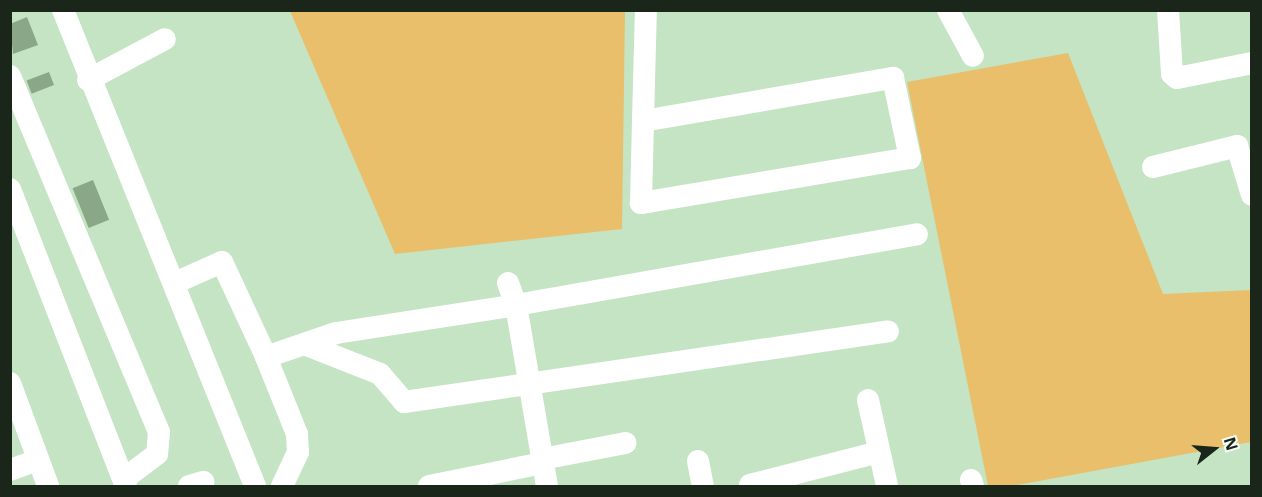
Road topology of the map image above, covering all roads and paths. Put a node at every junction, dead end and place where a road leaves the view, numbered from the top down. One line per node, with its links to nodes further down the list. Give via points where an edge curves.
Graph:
1 (63, 10): 9 (street)
2 (645, 10): 10 (street)
3 (948, 10): 6 (street)
4 (1168, 10): 7 (street, via 1172,74 1177,78)
5 (165, 39): 9 (street)
6 (973, 56)
7 (1251, 63)
8 (10, 76): 31 (street, via 159,432 157,454)
9 (88, 80): 16 (street)
10 (643, 121): 10 (street, via 641,203 910,158 893,78)
11 (1244, 144): 12 (street); 14 (street)
12 (1153, 167)
13 (10, 189): 31 (street)
14 (1251, 195)
15 (917, 234): 18 (street)
16 (177, 282): 21 (street, via 222,262); 34 (street)
17 (508, 283): 18 (street)
18 (516, 305): 20 (street, via 336,333); 22 (street)
19 (888, 331): 22 (street)
20 (304, 344): 21 (street); 22 (street, via 380,374 404,402)
21 (266, 357): 35 (street, via 297,434 298,452)
22 (529, 383): 28 (street)
23 (12, 392): 27 (street)
24 (868, 400): 26 (street)
25 (625, 443): 28 (street)
26 (879, 452): 32 (street); 39 (street)
27 (39, 460): 30 (street); 33 (street)
28 (542, 461): 36 (street); 37 (street)
29 (698, 461): 38 (street)
30 (10, 470)
31 (125, 483)
32 (750, 485)
33 (48, 486)
34 (255, 486)
35 (282, 486)
36 (429, 486)
37 (547, 486)
38 (703, 486)
39 (887, 486)

